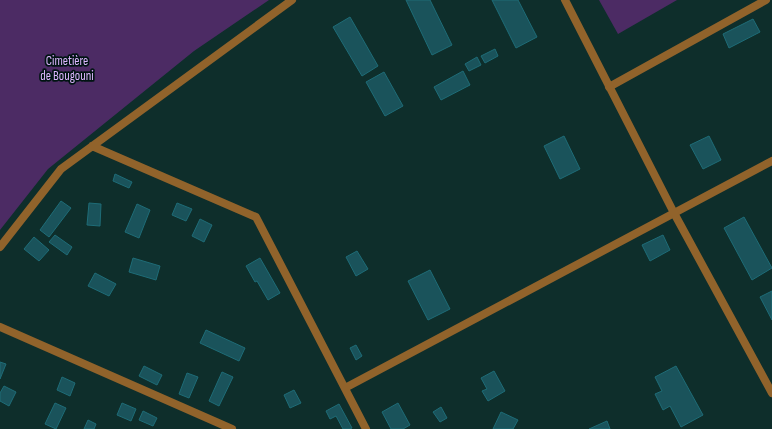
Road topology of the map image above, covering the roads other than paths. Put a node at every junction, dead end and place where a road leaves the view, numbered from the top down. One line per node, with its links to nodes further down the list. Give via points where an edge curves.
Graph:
1 (292, 0): 5 (street)
2 (565, 0): 4 (street)
3 (766, 0): 4 (street)
4 (609, 87): 7 (street)
5 (92, 146): 8 (street, via 61,169); 10 (street, via 256,217)
6 (772, 161): 7 (street)
7 (674, 213): 10 (street); 11 (street)
8 (0, 247)
9 (0, 327): 12 (street)
10 (345, 388): 13 (street)
11 (772, 393)
12 (232, 429)
13 (366, 429)

